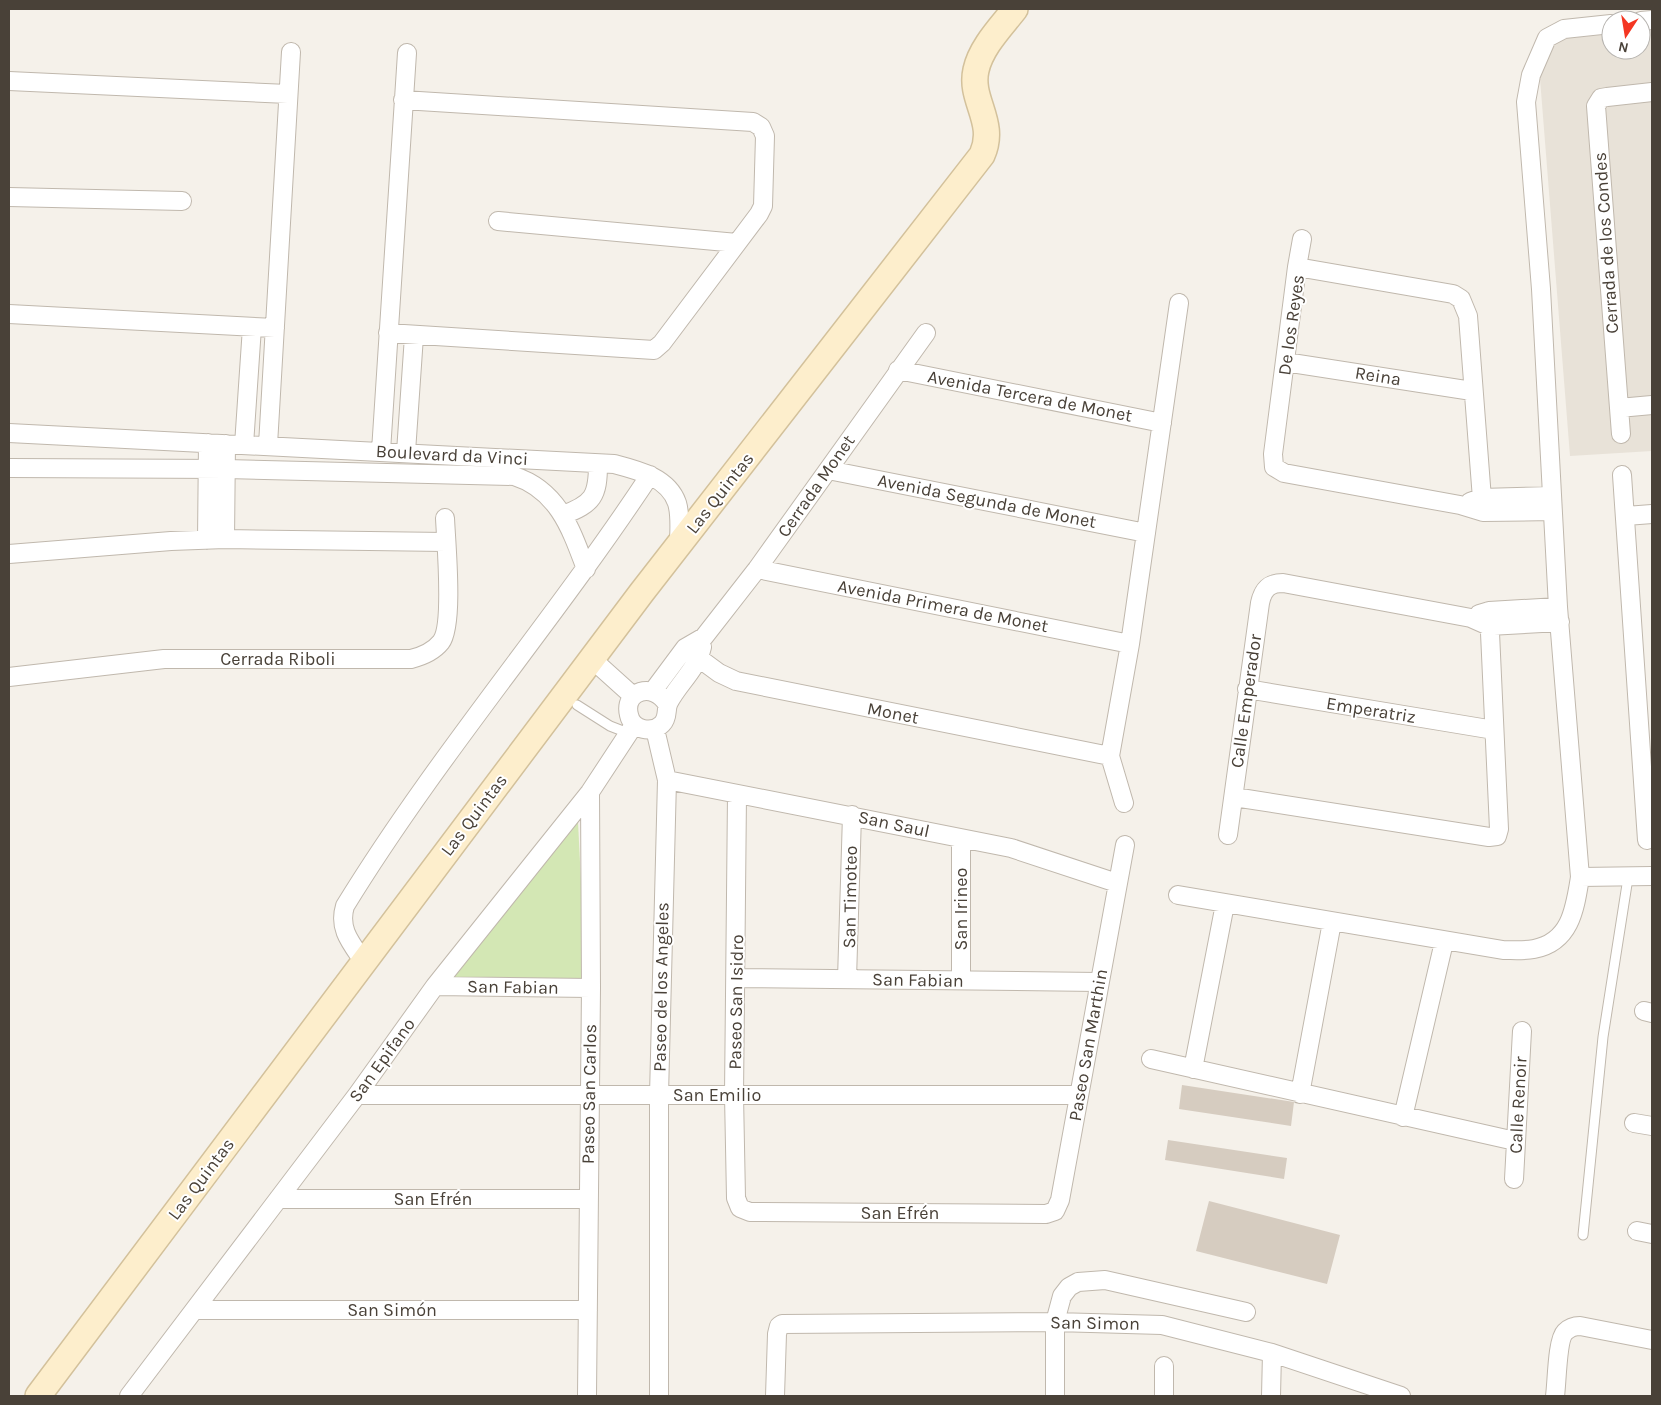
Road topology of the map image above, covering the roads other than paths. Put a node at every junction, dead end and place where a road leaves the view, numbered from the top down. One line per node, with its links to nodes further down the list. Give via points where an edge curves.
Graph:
1 (1015, 9): 53 (street, Las Quintas, via 980,58 975,71 975,84 987,129 982,155)
2 (1601, 25): 44 (street, via 1564,29 1547,38 1526,102 1541,290)
3 (291, 52): 7 (street)
4 (407, 53): 8 (street)
5 (9, 81): 7 (street)
6 (1652, 92): 26 (street, Cerrada de los Condes, via 1601,98 1596,106)
7 (288, 94): 18 (street)
8 (403, 100): 13 (street, via 752,122 761,127 765,136 763,206); 19 (street)
9 (9, 197): 10 (street)
10 (182, 201)
11 (498, 221): 13 (street)
12 (1302, 239): 14 (street)
13 (737, 243): 21 (street, via 662,344 654,350)
14 (1297, 267): 22 (street, De los Reyes); 24 (street, De los Reyes, via 1453,294 1466,307)
15 (1179, 303): 27 (street)
16 (9, 314): 17 (street)
17 (252, 327): 18 (street); 31 (street)
18 (275, 328): 32 (street)
19 (388, 333): 21 (street); 33 (street)
20 (926, 333): 23 (street, Cerrada Monet)
21 (414, 336): 34 (street)
22 (1285, 362): 24 (street, Reina); 45 (street, De los Reyes, via 1274,467 1284,473 1460,506)
23 (898, 370): 27 (street, Avenida Tercera de Monet); 40 (street, Cerrada Monet)
24 (1472, 391): 45 (street, De los Reyes)
25 (1652, 405): 26 (street)
26 (1619, 408): 29 (street)
27 (1162, 423): 50 (street)
28 (9, 433): 30 (street, Boulevard da Vinci)
29 (1621, 434)
30 (208, 443): 31 (street, Boulevard da Vinci); 38 (street)
31 (235, 444): 32 (street, Boulevard da Vinci); 39 (street)
32 (268, 445): 33 (street, Boulevard da Vinci)
33 (381, 451): 34 (street, Boulevard da Vinci)
34 (406, 452): 35 (street, Boulevard da Vinci)
35 (542, 460): 36 (street); 43 (street, Boulevard da Vinci)
36 (598, 464): 42 (street, via 614,464); 47 (street, via 594,496 588,503)
37 (9, 468): 38 (street, Boulevard da Vinci)
38 (208, 469): 39 (street, Boulevard da Vinci); 51 (street)
39 (226, 469): 43 (street, Boulevard da Vinci, via 504,475); 51 (street)
40 (828, 470): 50 (street, Avenida Segunda de Monet); 56 (street, Cerrada Monet)
41 (1622, 474): 48 (street)
42 (656, 478): 53 (street, via 674,496 677,504); 55 (street)
43 (534, 484): 47 (street, via 552,499)
44 (1552, 504): 45 (street); 57 (street)
45 (1482, 505)
46 (1652, 514): 48 (street)
47 (563, 515): 55 (street)
48 (1626, 516): 77 (street)
49 (445, 518): 52 (street, Cerrada Riboli)
50 (1146, 533): 59 (street)
51 (216, 539): 52 (street); 54 (street)
52 (446, 542): 62 (street, Cerrada Riboli, via 448,609 445,631 442,641 424,656 411,659 164,659)
53 (679, 545): 61 (street, Las Quintas)
54 (9, 554)
55 (586, 569): 91 (street, via 450,752 345,906 343,929)
56 (757, 569): 59 (street, Avenida Primera de Monet); 60 (street, Cerrada Monet)
57 (1559, 614): 58 (street); 84 (street)
58 (1489, 618): 63 (street, Calle Emperador, via 1471,618 1283,583 1268,586 1262,593); 70 (street)
59 (1130, 644): 71 (street)
60 (692, 653): 64 (street); 67 (street); 71 (street, Monet, via 736,681)
61 (593, 660): 65 (street); 91 (street, Las Quintas)
62 (9, 677)
63 (1247, 689): 70 (street, Emperatriz); 75 (street, Calle Emperador)
64 (653, 691): 65 (street, via 642,691); 67 (street)
65 (634, 696): 68 (street, via 628,710)
66 (578, 704): 68 (lane, via 610,726)
67 (667, 704): 69 (street, via 668,714)
68 (631, 729): 69 (street); 73 (street, San Epifano)
69 (655, 729): 72 (street, Paseo de los Angeles)
70 (1494, 730): 75 (street, via 1497,836)
71 (1110, 756): 76 (street)
72 (667, 780): 74 (street, San Saul); 105 (street, Paseo de los Angeles)
73 (590, 792): 96 (street, San Epifano); 97 (street, Paseo San Carlos)
74 (737, 795): 78 (street, San Saul); 92 (street, Paseo San Isidro)
75 (1234, 796): 79 (street, Calle Emperador)
76 (1124, 803)
77 (1649, 805): 81 (street)
78 (852, 815): 80 (street, San Saul); 93 (street, San Timoteo)
79 (1228, 835)
80 (961, 838): 86 (street, San Saul, via 1046,858); 94 (street, San Irineo)
81 (1647, 840)
82 (1125, 845): 86 (street, Paseo San Marthin)
83 (1652, 876): 85 (street)
84 (1580, 877): 85 (street); 90 (street, via 1574,915 1560,938 1534,950 1503,950)
85 (1628, 878): 116 (lane, via 1603,1037)
86 (1117, 883): 95 (street, Paseo San Marthin)
87 (1178, 895): 88 (street)
88 (1225, 904): 89 (street); 100 (street)
89 (1332, 922): 90 (street); 101 (street)
90 (1444, 942): 107 (street)
91 (364, 962): 125 (street, Las Quintas)
92 (736, 978): 93 (street, San Fabian); 106 (street, Paseo San Isidro)
93 (848, 979): 94 (street, San Fabian)
94 (961, 980): 95 (street, San Fabian)
95 (1100, 982): 104 (street, Paseo San Marthin)
96 (434, 986): 97 (street, San Fabian); 102 (street, San Epifano)
97 (591, 988): 103 (street, Paseo San Carlos)
98 (1522, 1031): 110 (street, Calle Renoir)
99 (1151, 1059): 100 (street)
100 (1193, 1070): 101 (street)
101 (1300, 1094): 107 (street)
102 (357, 1095): 103 (street, San Emilio); 112 (street, San Epifano)
103 (588, 1095): 105 (street, San Emilio); 113 (street, Paseo San Carlos)
104 (1078, 1095): 106 (street, San Emilio); 114 (street, Paseo San Marthin)
105 (658, 1096): 106 (street, San Emilio); 128 (street, Paseo de los Angeles)
106 (734, 1096): 115 (street, Paseo San Isidro, via 736,1198)
107 (1403, 1117): 110 (street)
108 (1634, 1123): 109 (street)
109 (1652, 1126)
110 (1515, 1141): 111 (street, Calle Renoir)
111 (1514, 1179)
112 (278, 1199): 113 (street, San Efrén); 117 (street, San Epifano)
113 (588, 1199): 118 (street, Paseo San Carlos)
114 (1058, 1206): 115 (street, San Efrén, via 1046,1214 750,1212)
115 (740, 1208)
116 (1583, 1235)
117 (196, 1310): 118 (street, San Simón); 126 (street, San Epifano)
118 (588, 1310): 127 (street, Paseo San Carlos)
119 (1246, 1312): 120 (street, via 1105,1280 1090,1280 1068,1287)
120 (1055, 1322): 122 (street, San Simon, via 1162,1325); 129 (street, San Simon, via 787,1322 779,1326); 130 (street)
121 (1652, 1340): 134 (street, via 1580,1326 1570,1328 1563,1334)
122 (1272, 1353): 124 (street, San Simon); 132 (street)
123 (1164, 1366): 131 (street)
124 (1379, 1393): 133 (street, San Simon)
125 (38, 1396)
126 (129, 1396)
127 (587, 1396)
128 (659, 1396)
129 (775, 1396)
130 (1055, 1396)
131 (1164, 1396)
132 (1272, 1396)
133 (1401, 1396)
134 (1555, 1396)

